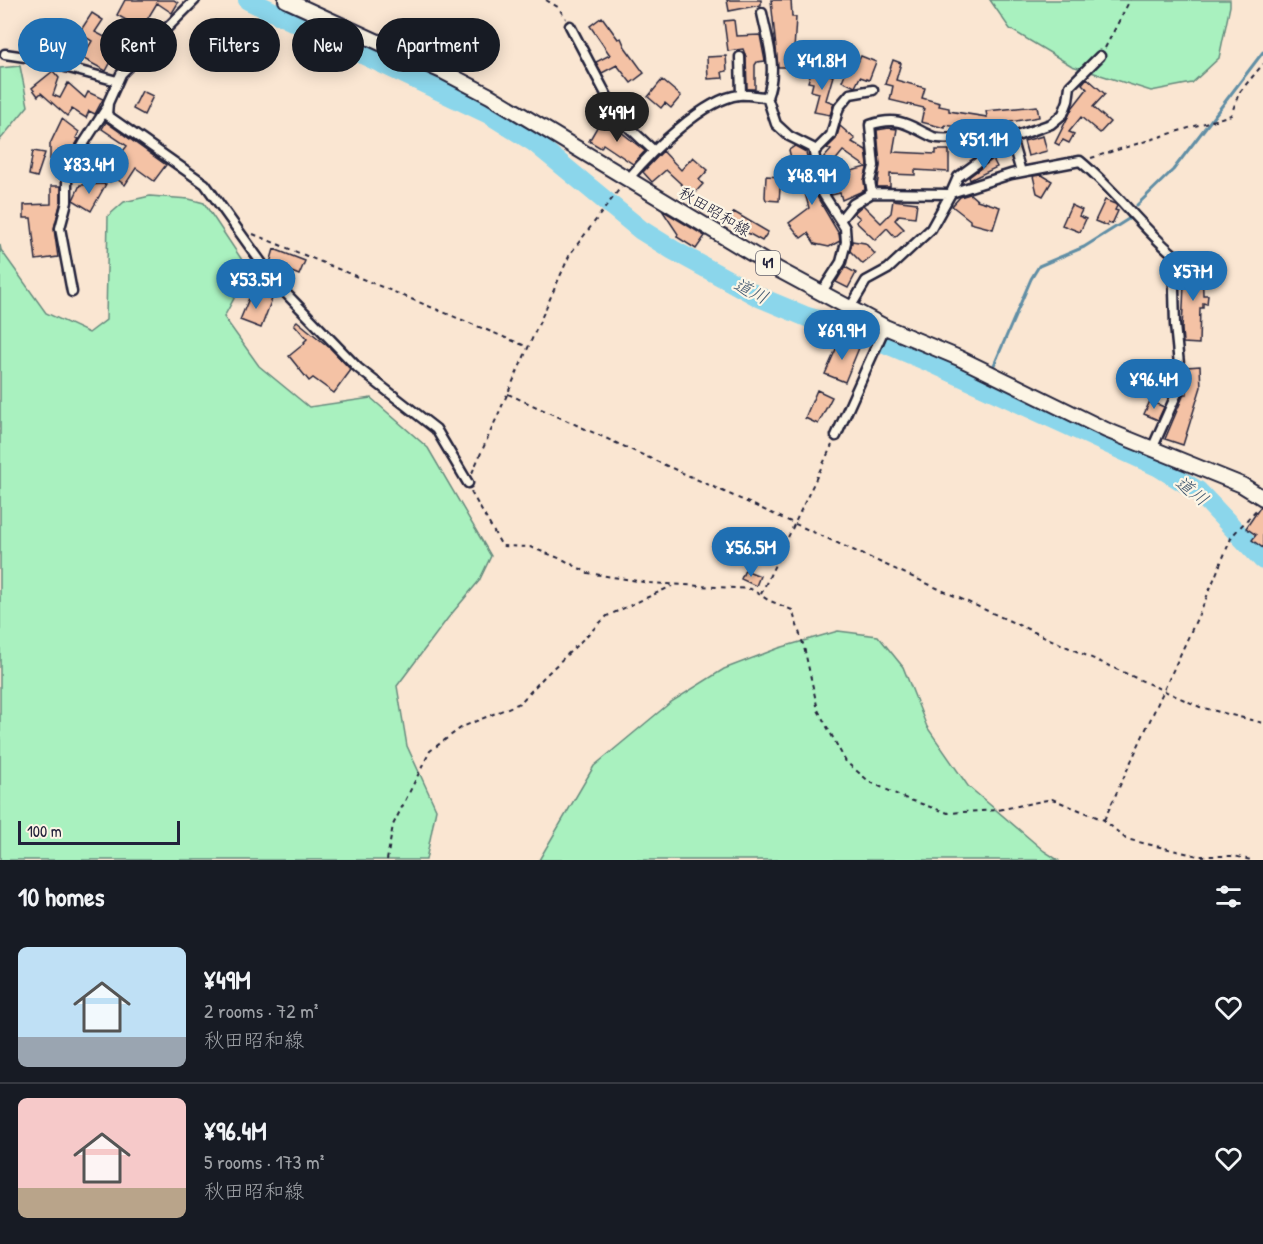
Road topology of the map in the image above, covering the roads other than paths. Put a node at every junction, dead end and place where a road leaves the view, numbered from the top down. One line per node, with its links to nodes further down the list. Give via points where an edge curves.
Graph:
1 (195, 0): 8 (street, via 125,68)
2 (286, 0): 18 (main road, 秋田昭和線 / 41, via 482,92)
3 (762, 13): 11 (street, via 773,82)
4 (570, 26): 14 (street, via 618,117)
5 (5, 54): 8 (street)
6 (1100, 56): 13 (street, via 1070,86 1062,114 1051,124)
7 (740, 57): 10 (street)
8 (117, 81): 12 (street)
9 (873, 90): 16 (street, via 850,94 839,107 831,135)
10 (741, 95): 11 (street); 14 (street, via 720,101)
11 (766, 97): 16 (street, via 776,124 789,136 806,142)
12 (106, 110): 22 (street, via 67,174 67,202 60,228); 28 (street, via 107,115 137,138 205,184 276,283 358,368 436,429)
13 (1011, 138): 15 (street); 17 (street)
14 (653, 150): 18 (street)
15 (993, 151): 19 (street, via 960,138 936,138 912,124 882,121 870,125); 20 (street, via 958,177)
16 (814, 152): 21 (street, via 822,192)
17 (1021, 172): 20 (street); 27 (street, via 1080,161 1173,254 1181,384)
18 (628, 178): 23 (main road, 秋田昭和線 / 41)
19 (872, 193): 20 (street); 21 (street, via 853,204)
20 (951, 193): 24 (street, via 931,229 888,269 866,280)
21 (841, 219): 23 (street, via 846,242 841,262)
22 (72, 291)
23 (821, 293): 24 (main road, 秋田昭和線 / 41)
24 (850, 308): 25 (main road, 秋田昭和線 / 41)
25 (885, 327): 26 (street); 27 (main road, 秋田昭和線 / 41)
26 (836, 436)
27 (1152, 449): 29 (main road, 秋田昭和線 / 41, via 1242,485)
28 (468, 483)
29 (1263, 500)

